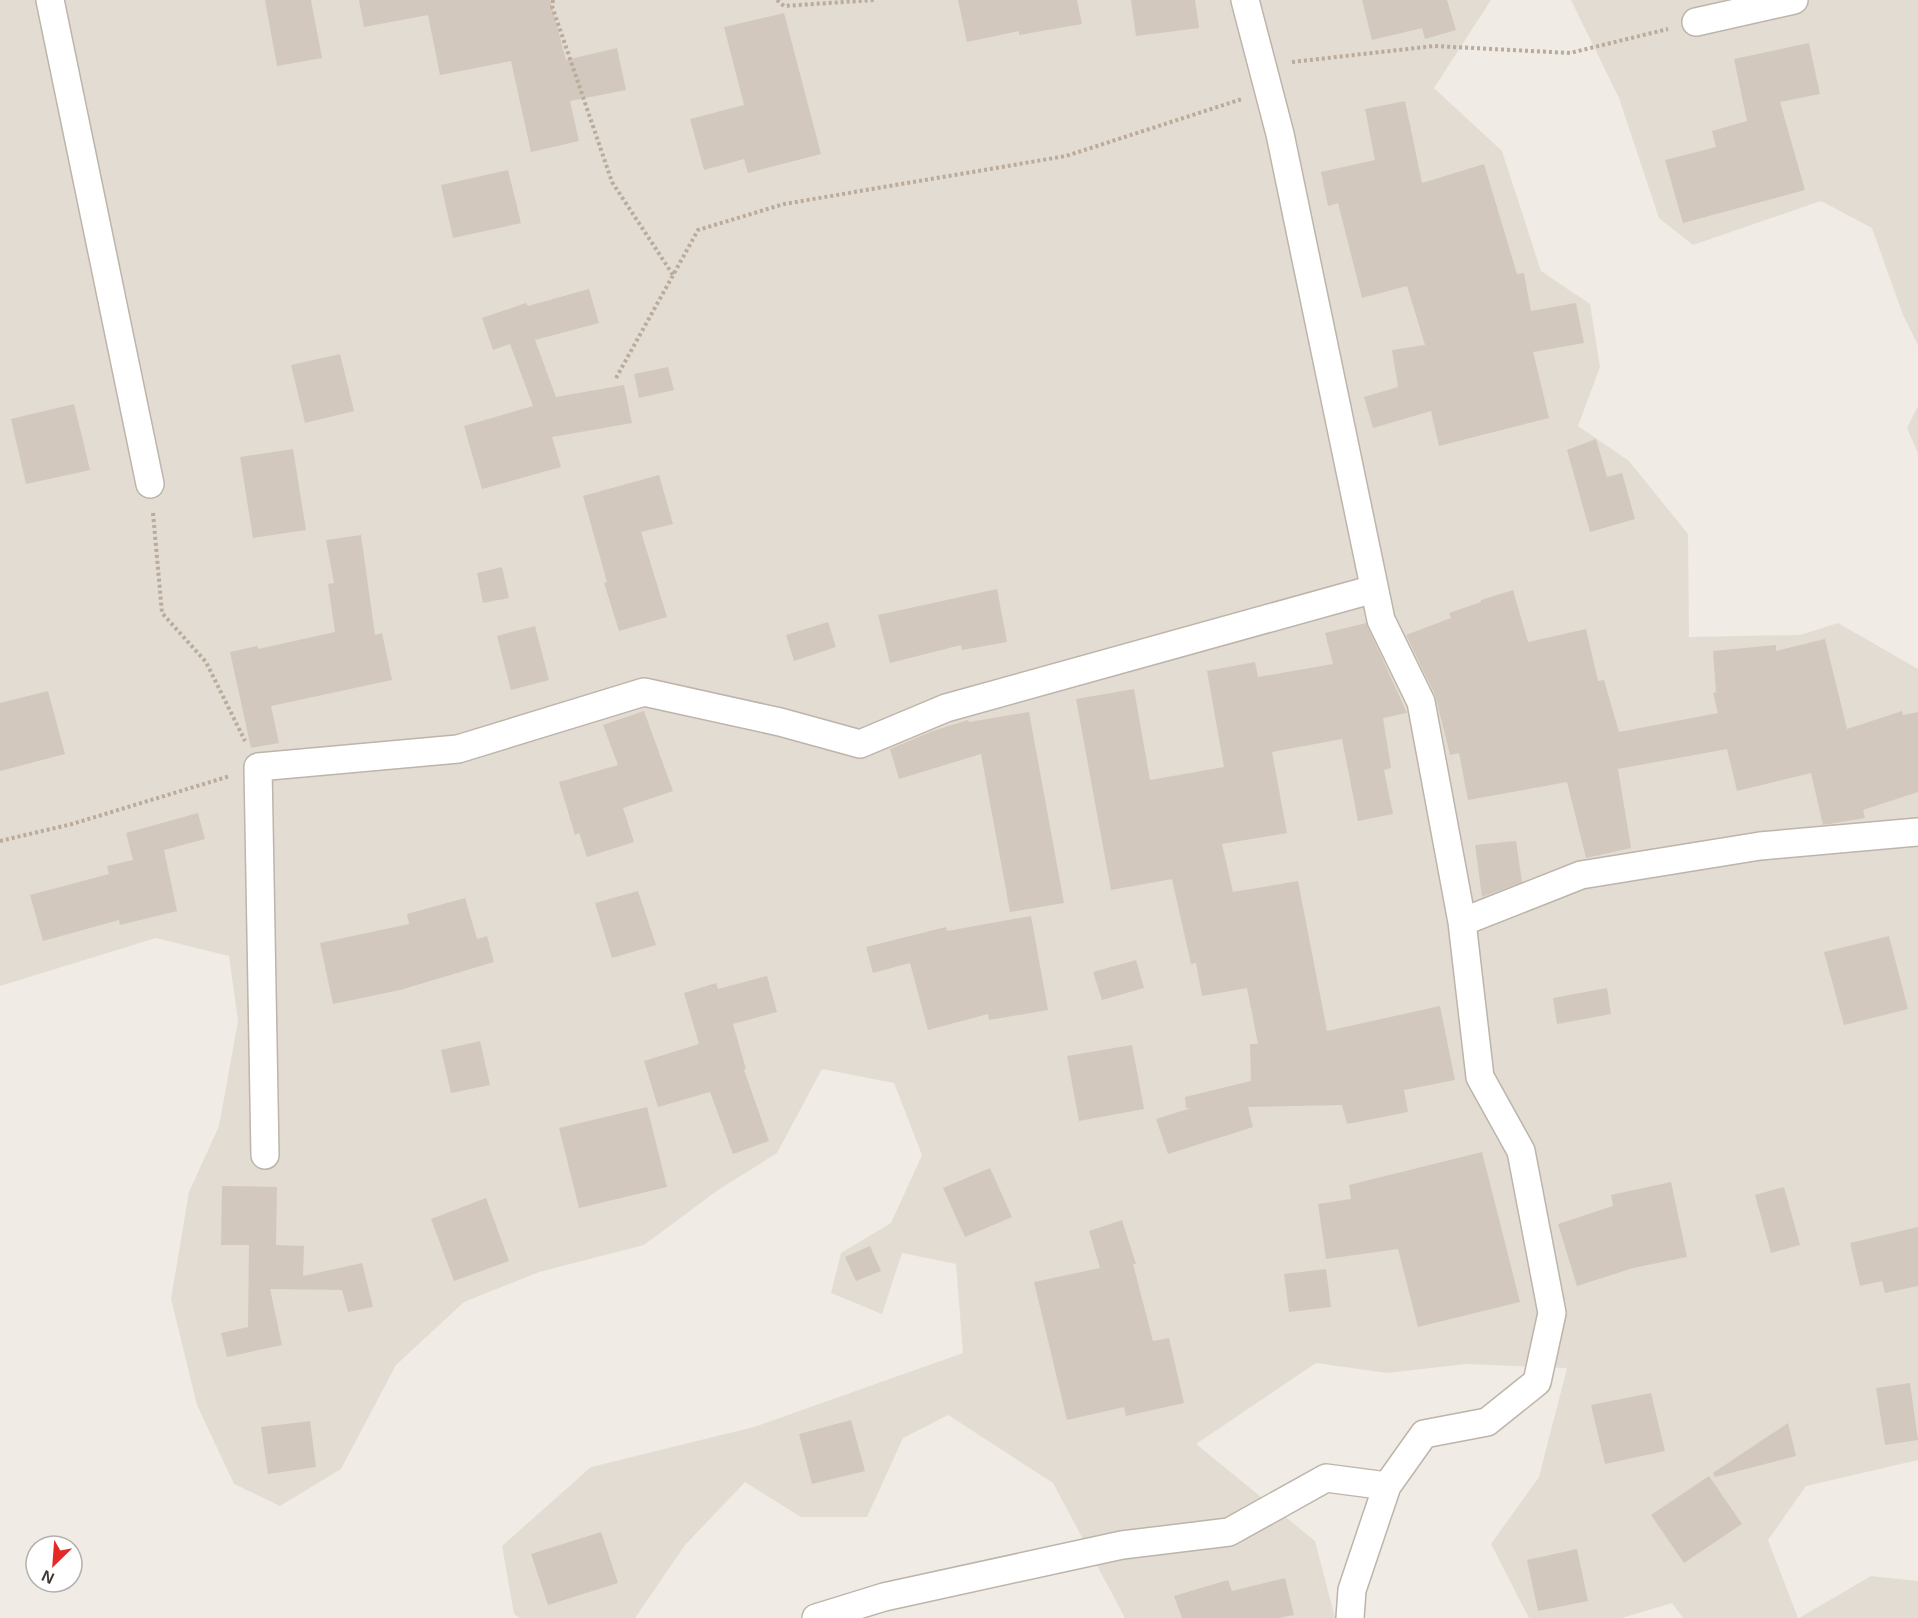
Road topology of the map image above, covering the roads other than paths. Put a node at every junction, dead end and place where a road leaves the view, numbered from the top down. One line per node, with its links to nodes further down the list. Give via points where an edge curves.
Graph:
1 (51, 0): 5 (street)
2 (1245, 0): 6 (street, via 1285,156)
3 (1794, 0): 4 (street)
4 (1695, 22)
5 (150, 484)
6 (1374, 589): 8 (street, via 1381,620 1421,702); 9 (street, via 946,708 860,744 644,692 458,749 258,767)
7 (1918, 832): 8 (street, via 1760,846 1581,875)
8 (1462, 921): 10 (street, via 1480,1077 1521,1151 1552,1313 1537,1382 1487,1422 1424,1434)
9 (265, 1155)
10 (1387, 1486): 11 (street, via 1326,1478 1229,1532 1122,1545 884,1597); 12 (street, via 1352,1590)
11 (816, 1618)
12 (1350, 1618)

